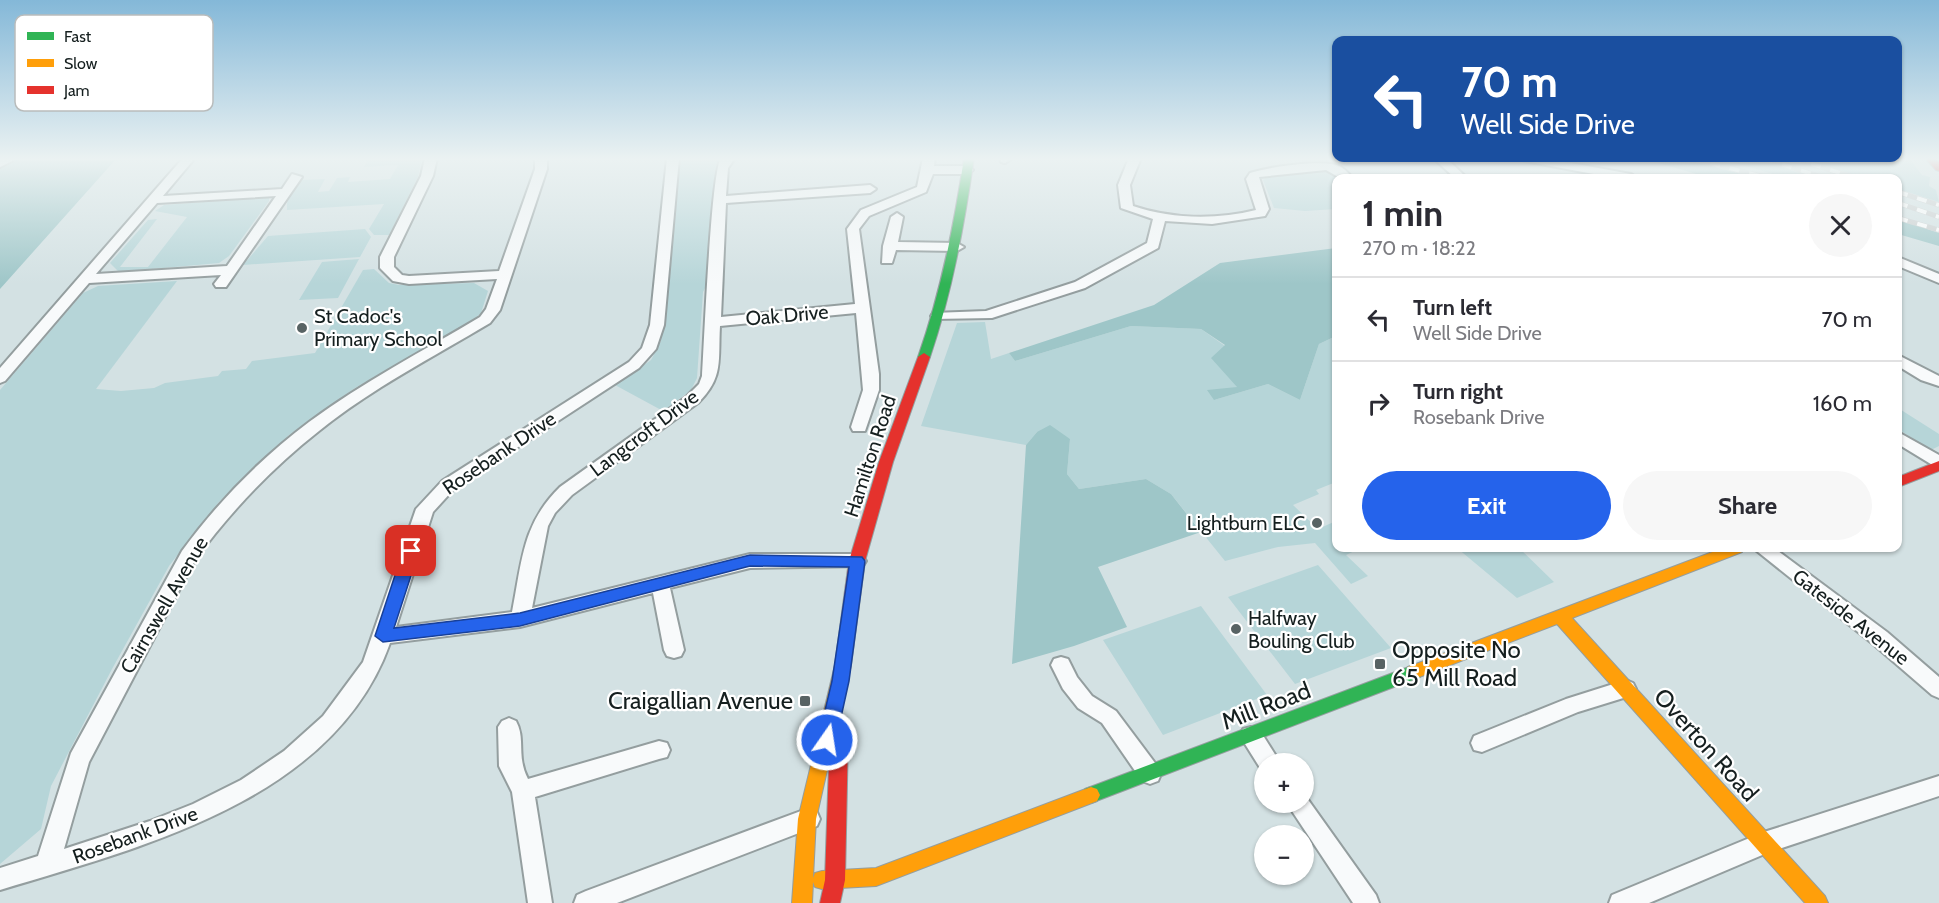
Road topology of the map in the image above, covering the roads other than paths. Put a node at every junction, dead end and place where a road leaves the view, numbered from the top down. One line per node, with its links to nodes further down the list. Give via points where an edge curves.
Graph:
1 (152, 200): 17 (street)
2 (279, 200): 15 (street)
3 (415, 200): 16 (street, via 387,257 387,268 398,278)
4 (530, 200): 16 (street, Cairnswell Avenue)
5 (669, 200): 36 (street, Rosebank Drive, via 657,325 649,349 634,365 457,478 434,497 425,509)
6 (719, 200): 22 (street, Langcroft Drive)
7 (893, 200): 20 (street, via 875,207 855,222 853,229)
8 (963, 200): 13 (main road, Hamilton Road)
9 (1126, 200): 11 (street, via 1127,208)
10 (1260, 200): 11 (street, via 1261,213 1209,219)
11 (1160, 216): 21 (street, via 1153,245 1080,285 987,315)
12 (897, 217): 13 (street, via 888,253)
13 (957, 248): 21 (main road, Hamilton Road)
14 (1902, 263): 18 (street)
15 (230, 270): 17 (street); 19 (street)
16 (505, 275): 54 (street, Cairnswell Avenue, via 493,310 480,325 354,398 313,427 279,454 210,526 170,586 79,760)
17 (85, 279): 24 (street)
18 (1939, 279)
19 (221, 284)
20 (863, 308): 22 (street, Oak Drive); 26 (street, via 871,390)
21 (938, 316): 32 (main road, Hamilton Road, via 886,462)
22 (712, 322): 35 (street, Langcroft Drive, via 706,386 566,491 542,517)
23 (1902, 362): 25 (street)
24 (0, 378)
25 (1939, 381)
26 (859, 427)
27 (1902, 440): 28 (street)
28 (1939, 464): 29 (main road)
29 (1902, 480)
30 (1727, 552): 34 (main road, Mill Road)
31 (1767, 552): 40 (street, Gateside Avenue)
32 (857, 561): 33 (street, via 750,561); 39 (main road, Hamilton Road)
33 (660, 583): 35 (street); 37 (street)
34 (1561, 617): 41 (main road, Overton Road); 43 (main road, Mill Road)
35 (520, 619): 36 (street)
36 (383, 636): 54 (street, Rosebank Drive, via 364,680 330,724 241,792 180,822)
37 (674, 650)
38 (1061, 665): 47 (street, via 1085,702 1109,717)
39 (841, 681): 51 (main road, Hamilton Road); 52 (main road, Hamilton Road)
40 (1939, 688)
41 (1626, 689): 44 (street, via 1573,705); 53 (main road, Overton Road)
42 (509, 727): 49 (street, via 510,766)
43 (1251, 736): 46 (street); 47 (main road, Mill Road)
44 (1482, 742)
45 (659, 750): 49 (street)
46 (1263, 753)
47 (1150, 774): 57 (main road, Mill Road, via 876,877)
48 (1939, 786): 53 (street)
49 (523, 791): 58 (street)
50 (1305, 813): 62 (street)
51 (837, 817): 52 (street); 57 (main road, Hamilton Road)
52 (807, 819): 56 (main road, Hamilton Road); 59 (street)
53 (1764, 843): 63 (street); 64 (main road, Overton Road)
54 (46, 865): 55 (street, Rosebank Drive)
55 (0, 879)
56 (806, 880): 57 (main road, Mill Road); 60 (main road, Hamilton Road)
57 (835, 880): 61 (main road, Hamilton Road)
58 (540, 903)
59 (586, 903)
60 (802, 903)
61 (830, 903)
62 (1367, 903)
63 (1622, 903)
64 (1818, 903)

